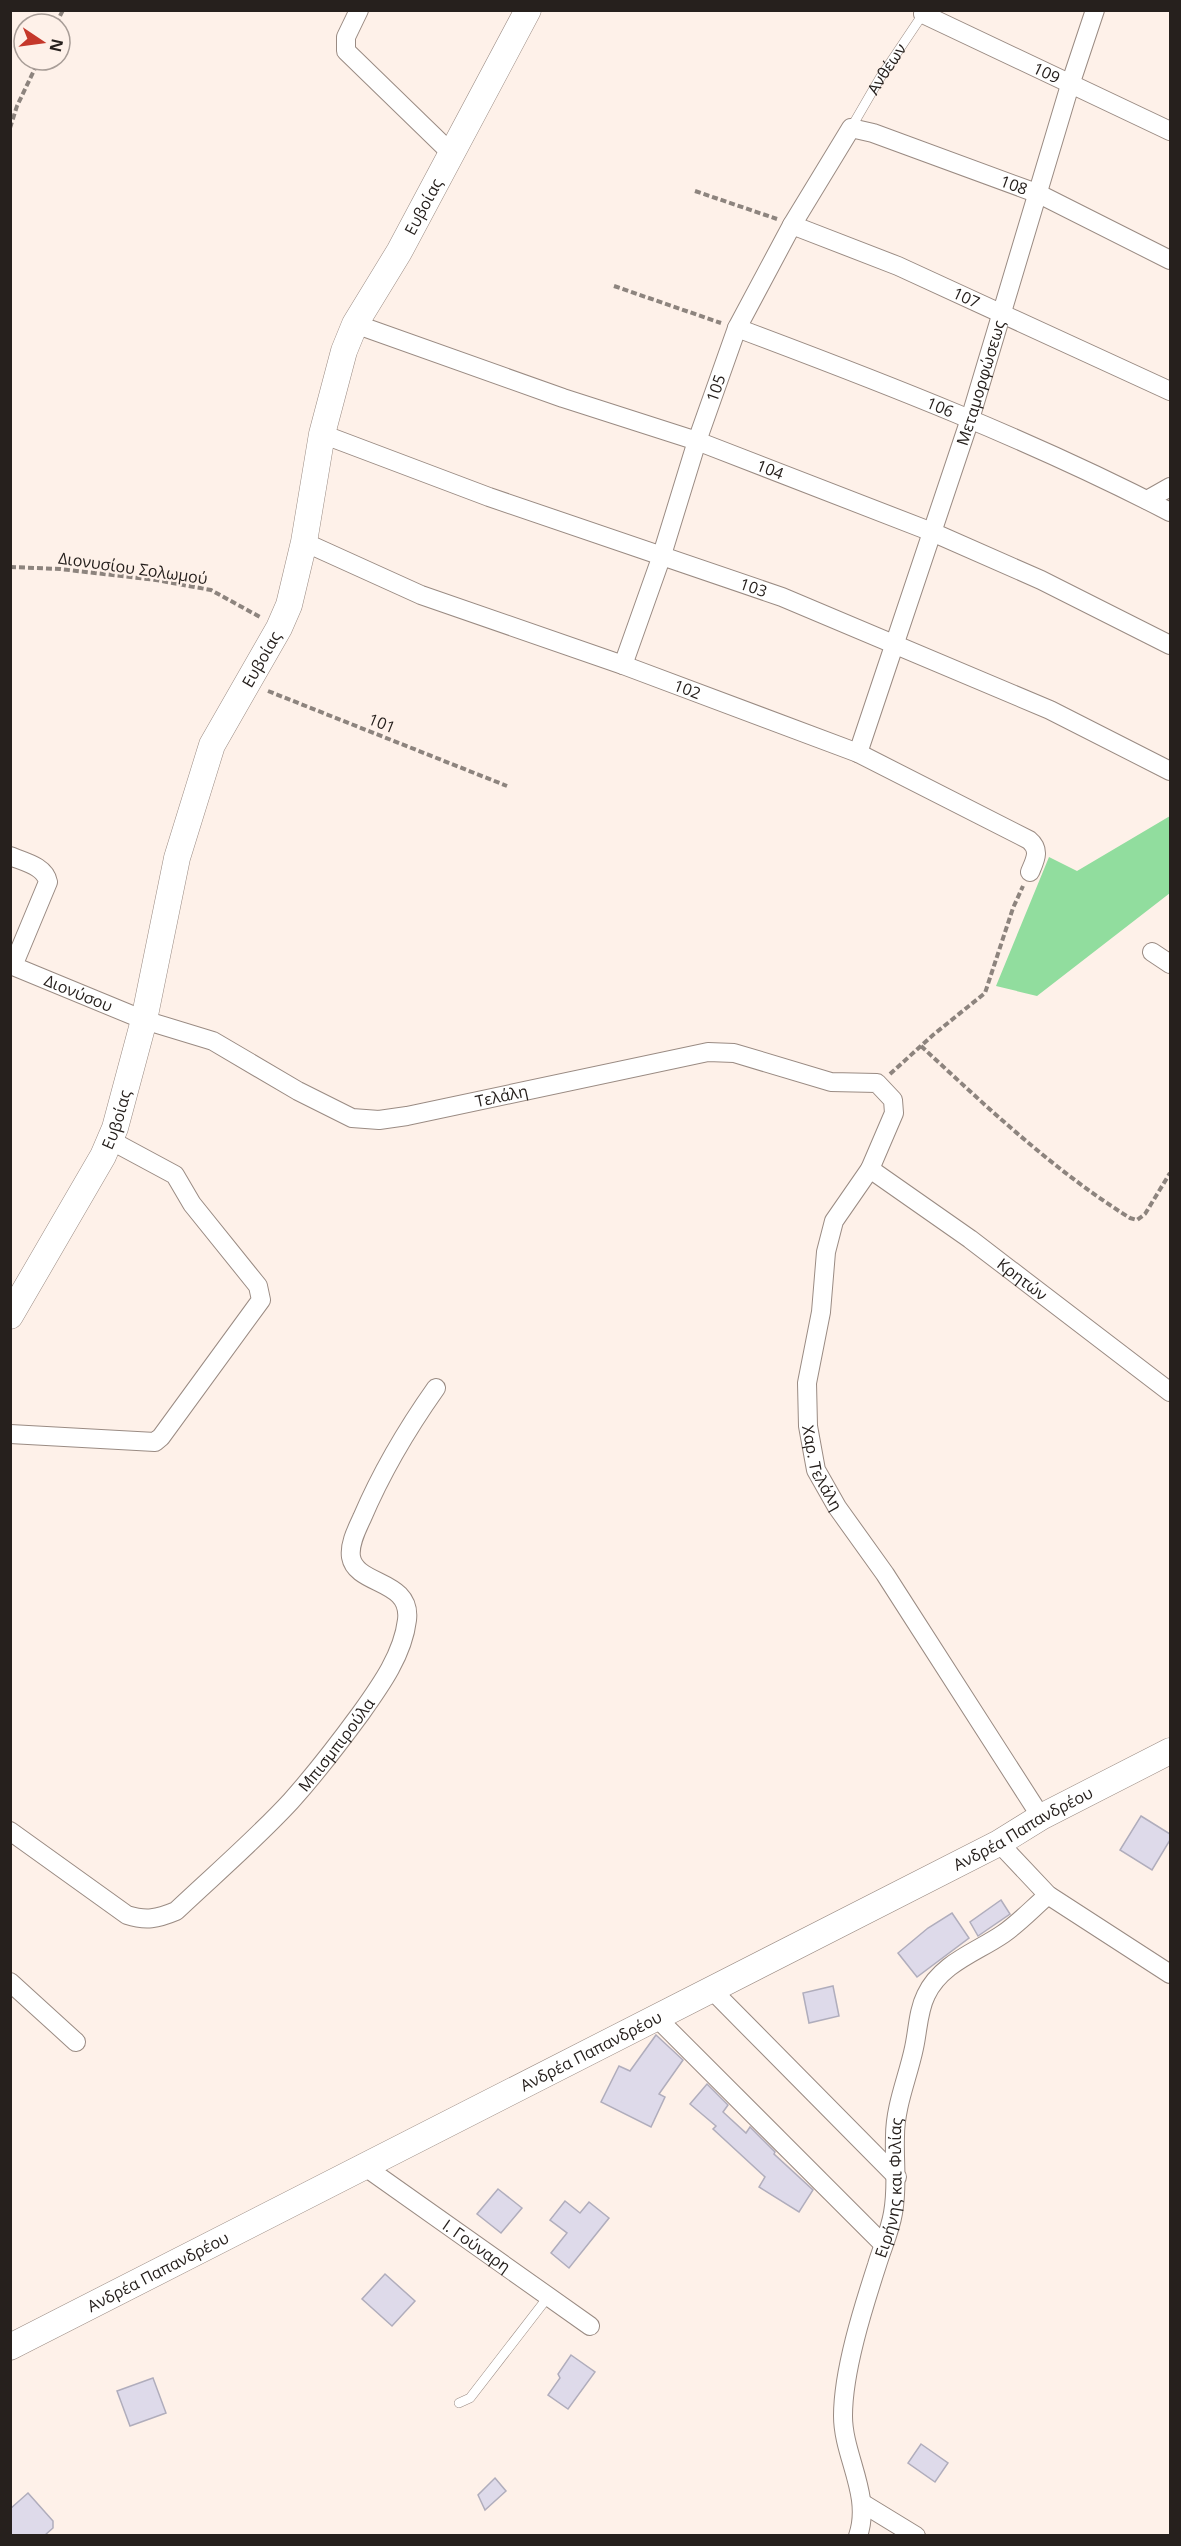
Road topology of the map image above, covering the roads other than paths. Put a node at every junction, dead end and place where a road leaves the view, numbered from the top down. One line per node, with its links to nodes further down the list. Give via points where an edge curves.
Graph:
1 (359, 10): 8 (street, via 346,38 346,51)
2 (528, 10): 8 (street, Ευβοίας)
3 (1095, 10): 5 (street, Μεταμορφώσεως)
4 (923, 12): 5 (street, 109); 6 (lane, Ανθέων)
5 (1070, 85): 7 (street, 109); 9 (street, Μεταμορφώσεως)
6 (851, 128): 9 (street, 108); 10 (street, 105)
7 (1170, 131)
8 (451, 153): 13 (street, Ευβοίας, via 399,252)
9 (1039, 194): 11 (street, 108); 12 (street, Μεταμορφώσεως)
10 (792, 225): 12 (street, 107, via 898,266); 14 (street, 105)
11 (1170, 260)
12 (1003, 316): 15 (street, 107); 16 (street, Μεταμορφώσεως)
13 (355, 324): 17 (street, Ευβοίας); 18 (street, 104, via 562,398)
14 (737, 328): 16 (street, 106); 18 (street, 105)
15 (1170, 391)
16 (970, 419): 20 (street, 106); 22 (street, Μεταμορφώσεως)
17 (322, 434): 23 (street, Ευβοίας); 24 (street, 103)
18 (697, 441): 22 (street, 104); 24 (street, 105)
19 (1170, 487): 20 (street)
20 (1147, 500): 21 (street, 106)
21 (1170, 512)
22 (932, 532): 25 (street, 104, via 1041,580); 26 (street, Μεταμορφώσεως)
23 (304, 542): 27 (street, 102, via 422,595); 34 (street, Ευβοίας, via 289,605 279,628 212,745 199,783 177,858)
24 (661, 558): 26 (street, 103, via 782,597); 27 (street, 105)
25 (1170, 645)
26 (894, 646): 28 (street, Μεταμορφώσεως); 29 (street, 103, via 1050,710)
27 (623, 665): 28 (street, 102)
28 (858, 753): 31 (street, 102, via 1029,840 1037,854)
29 (1170, 771)
30 (10, 856): 34 (street, Διονύσου, via 39,868 48,882 13,966)
31 (1030, 872)
32 (1152, 952): 33 (street)
33 (1170, 964)
34 (144, 1020): 35 (street, Τελάλη, via 213,1041 308,1096 351,1118 364,1120 407,1116 708,1052 734,1053 831,1082); 36 (street, Ευβοίας)
35 (877, 1083): 37 (street, Χαρ. Τελάλη, via 891,1096 895,1109)
36 (110, 1140): 38 (street, Ευβοίας); 41 (street, via 174,1175 192,1204 258,1286 261,1300 155,1442)
37 (870, 1170): 40 (street, Κρητών, via 970,1239); 43 (street, Χαρ. Τελάλη, via 834,1221 826,1252 821,1312 807,1383 808,1426 816,1470)
38 (10, 1316)
39 (436, 1388): 44 (street, Μπισμπιρούλα, via 404,1434 353,1539 351,1557 355,1566 402,1596 407,1607 403,1639 375,1694 289,1803 176,1911 144,1920 127,1915)
40 (1170, 1392)
41 (10, 1434)
42 (1170, 1751): 43 (street, Ανδρέα Παπανδρέου)
43 (1041, 1817): 45 (street, Ανδρέα Παπανδρέου)
44 (10, 1832)
45 (999, 1843): 46 (street); 49 (street, Ανδρέα Παπανδρέου)
46 (1048, 1895): 47 (street); 53 (street, Ειρήνης και Φιλίας, via 1004,1933 951,1965 926,1995 897,2113)
47 (1170, 1974)
48 (10, 1982): 51 (street)
49 (710, 1988): 50 (street, Ανδρέα Παπανδρέου); 53 (street)
50 (655, 2016): 52 (street, Ανδρέα Παπανδρέου); 54 (street)
51 (76, 2042)
52 (364, 2166): 55 (street, Ι. Γούναρη); 57 (street, Ανδρέα Παπανδρέου)
53 (897, 2177): 54 (street, Ειρήνης και Φιλίας, via 893,2216)
54 (883, 2244): 59 (street, Ειρήνης και Φιλίας, via 855,2345 843,2416)
55 (548, 2297): 56 (street, Ι. Γούναρη); 58 (lane, via 470,2398)
56 (590, 2326)
57 (10, 2347)
58 (459, 2403)
59 (862, 2503): 60 (street, Ειρήνης και Φιλίας); 61 (street)
60 (858, 2535)
61 (916, 2535)

